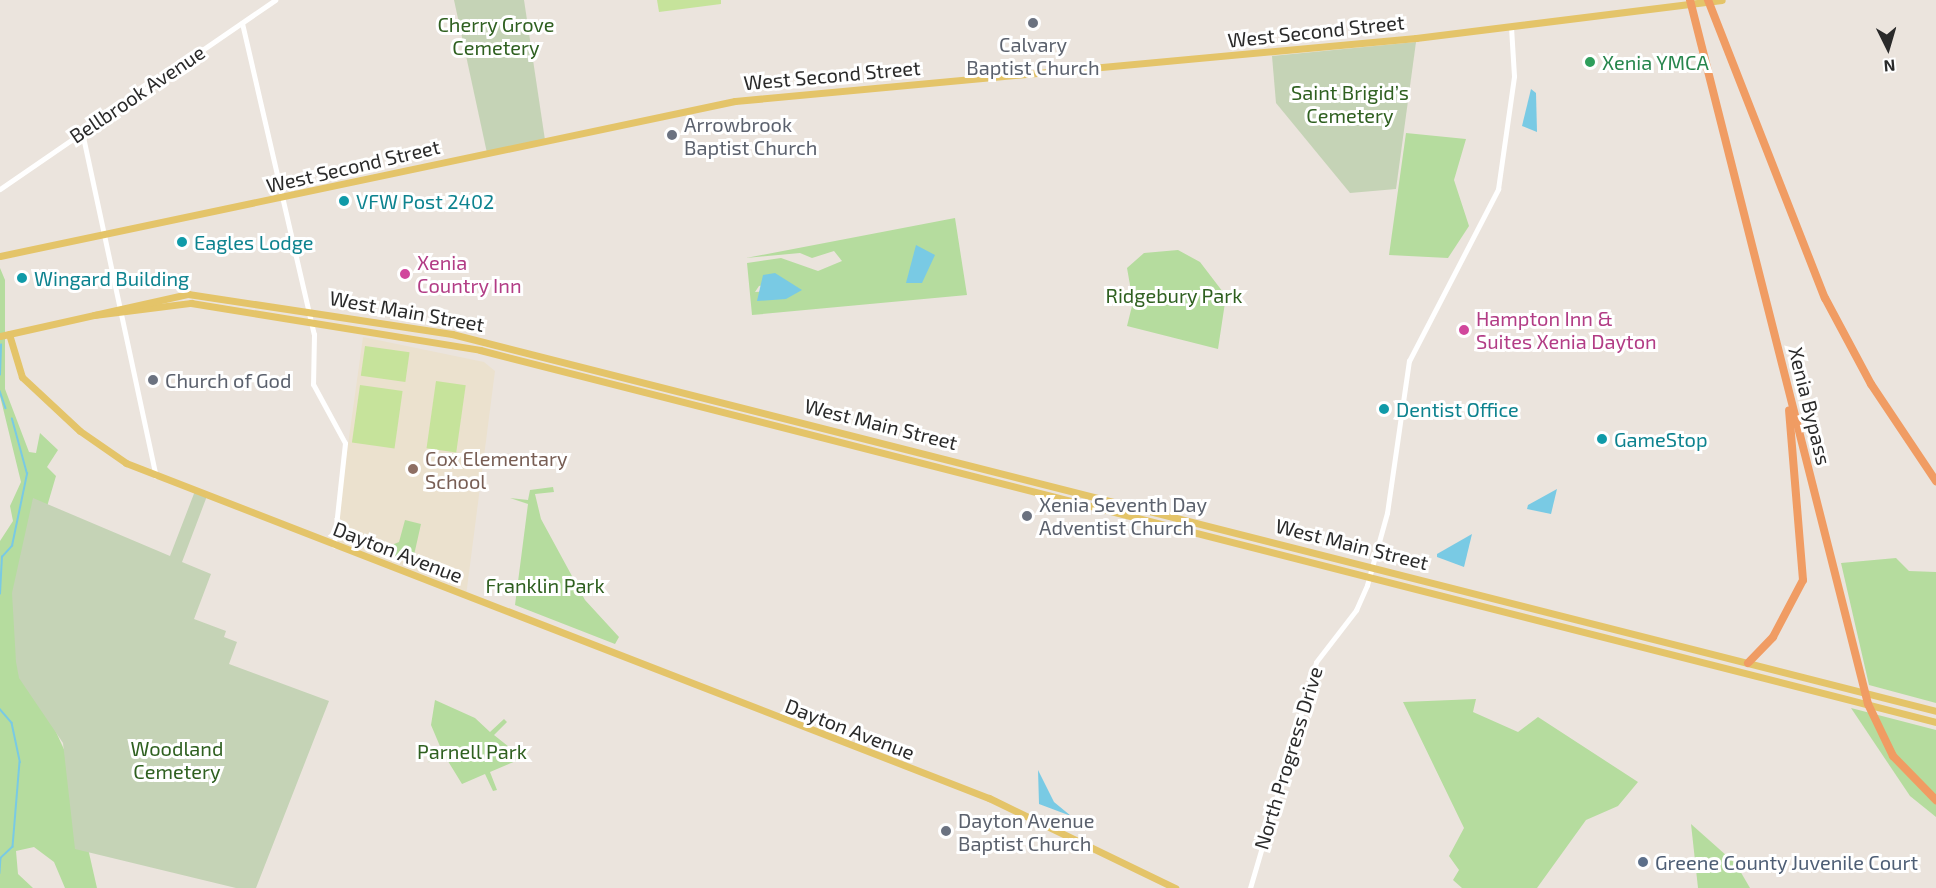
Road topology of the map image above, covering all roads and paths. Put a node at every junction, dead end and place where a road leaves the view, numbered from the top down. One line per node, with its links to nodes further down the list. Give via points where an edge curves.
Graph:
1 (275, 0): 5 (street, Bellbrook Avenue)
2 (1690, 0): 12 (highway, Xenia Bypass)
3 (1708, 0): 19 (highway, via 1825,298 1875,391)
4 (1722, 0): 6 (main road, West Second Street)
5 (242, 23): 7 (street, Bellbrook Avenue); 9 (street)
6 (1511, 27): 9 (main road, West Second Street, via 752,98); 21 (street, North Progress Drive, via 1514,76 1498,189 1409,361 1387,513)
7 (82, 132): 8 (street, Bellbrook Avenue); 10 (street)
8 (0, 189)
9 (281, 199): 10 (main road, West Second Street); 14 (street)
10 (105, 233): 11 (main road, West Second Street); 13 (street)
11 (0, 256)
12 (1758, 264): 22 (highway, via 1791,419 1805,567 1792,606 1760,655); 25 (highway, Xenia Bypass, via 1874,722 1903,770)
13 (121, 309): 14 (main road, West Main Street, via 196,294); 15 (main road, West Main Street, via 184,303); 16 (main road, West Main Street); 18 (street)
14 (307, 310): 15 (street); 21 (main road, West Main Street, via 531,352)
15 (309, 319): 20 (street, via 313,384 346,447); 21 (main road, West Main Street, via 531,362)
16 (9, 334): 17 (main road, West Main Street); 18 (main road, Dayton Avenue, via 22,377 94,443)
17 (0, 336)
18 (156, 476): 20 (main road, Dayton Avenue)
19 (1936, 481)
20 (334, 545): 26 (main road, Dayton Avenue, via 989,798)
21 (1371, 571): 22 (main road, West Main Street); 24 (main road, West Main Street); 27 (street, North Progress Drive, via 1356,610 1316,662)
22 (1748, 663): 23 (main road, West Main Street)
23 (1936, 711)
24 (1936, 722)
25 (1936, 800)
26 (1175, 888)
27 (1250, 888)

